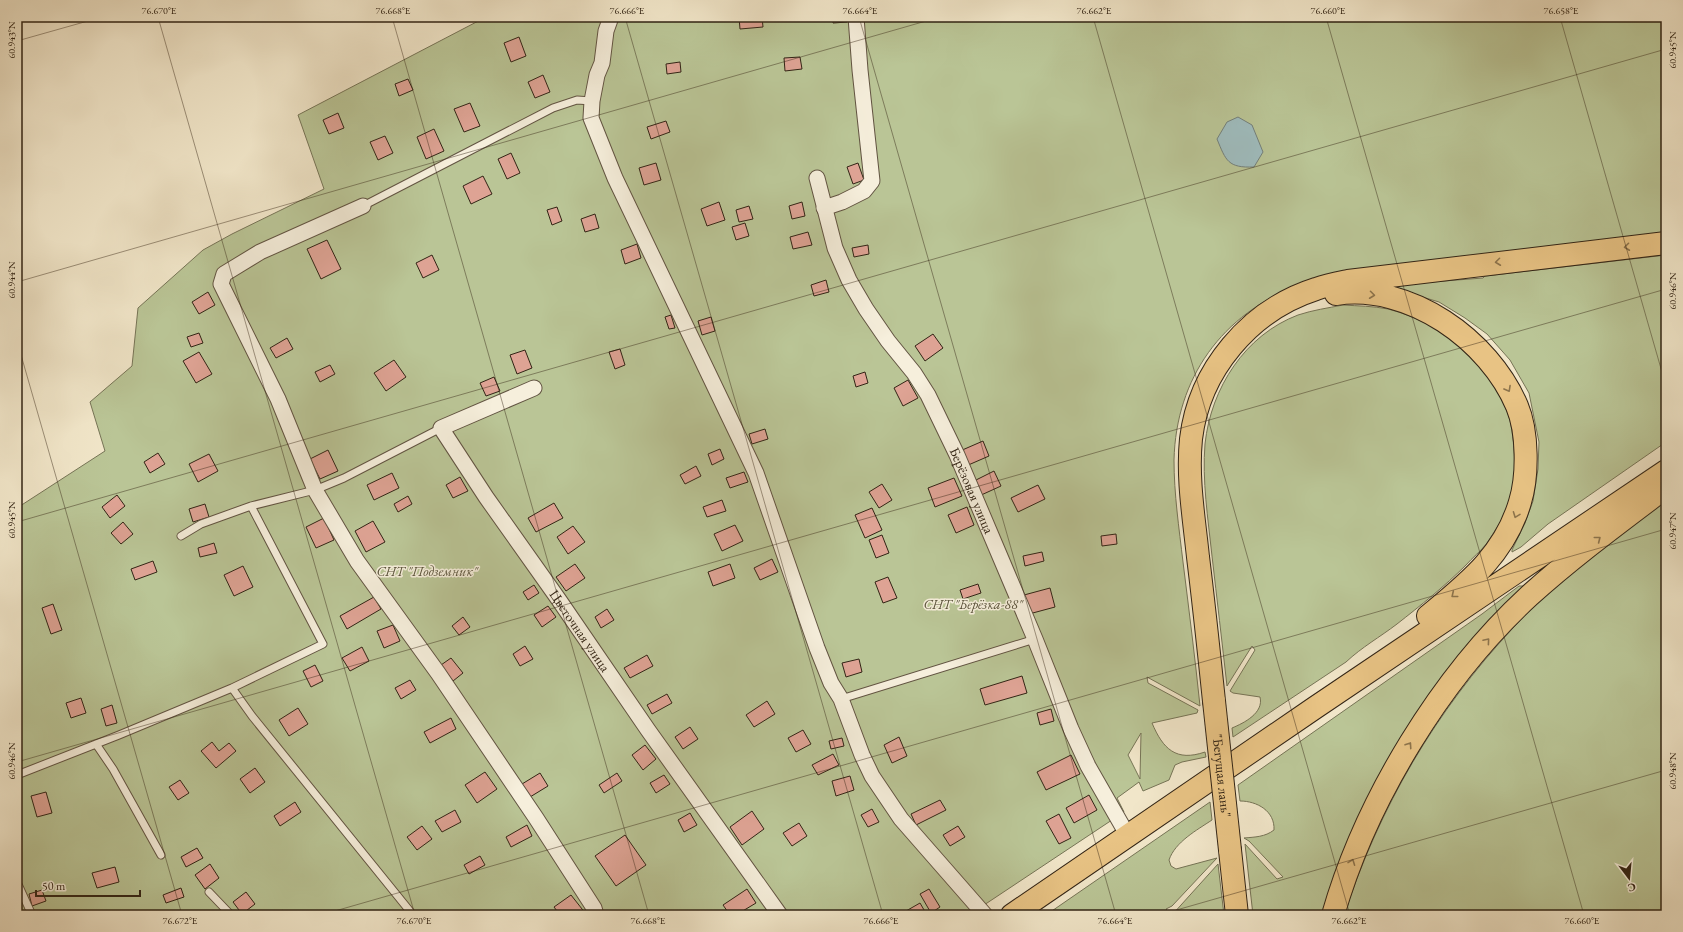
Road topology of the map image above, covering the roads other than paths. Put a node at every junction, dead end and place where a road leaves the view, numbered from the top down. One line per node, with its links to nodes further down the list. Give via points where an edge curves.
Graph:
1 (611, 17): 3 (street)
2 (856, 17): 6 (street, via 872,181 864,191)
3 (592, 101): 5 (lane, via 577,100 553,108); 18 (street, via 591,118 615,178 756,473 817,648 831,683)
4 (817, 178): 6 (street, Берёзовая улица)
5 (362, 206): 13 (street, via 260,252 224,274 221,284 278,399)
6 (824, 208): 16 (street, Берёзовая улица, via 835,248 849,280 866,309 928,395)
7 (1666, 243): 8 (main road, one-way to 8, via 1348,281 1296,297)
8 (1254, 323): 19 (main road, one-way to 19, via 1295,304 1341,293 1387,297 1410,304 1454,327 1473,344 1498,372 1508,388 1518,407 1523,428 1525,478 1521,502 1500,547 1463,588); 33 (main road, "Бегущая лань", bridge, via 1234,343 1210,378 1201,397 1191,439 1191,492)
9 (534, 388): 10 (street)
10 (441, 428): 13 (lane, via 344,478); 30 (street, Цветочная улица, via 486,498)
11 (1666, 471): 19 (main road)
12 (1666, 487): 34 (main road, one-way to 12, via 1363,832 1383,792 1405,752 1445,692 1498,627 1529,596 1567,563)
13 (315, 490): 14 (lane); 29 (street, via 357,561 438,673 536,818)
14 (251, 506): 15 (lane, via 201,524); 17 (lane, via 323,644)
15 (181, 536)
16 (1035, 639): 18 (lane); 22 (street, Берёзовая улица, via 1088,766)
17 (232, 688): 20 (lane); 28 (lane)
18 (841, 699): 31 (street, via 862,755 887,800)
19 (1316, 707): 22 (main road)
20 (96, 744): 21 (lane); 23 (lane, via 113,768)
21 (17, 774)
22 (1128, 836): 32 (main road)
23 (162, 855)
24 (17, 882): 26 (lane)
25 (209, 892): 27 (lane)
26 (32, 915)
27 (231, 915)
28 (414, 915)
29 (596, 915)
30 (780, 915)
31 (985, 915)
32 (1012, 915)
33 (1237, 915)
34 (1333, 915)

